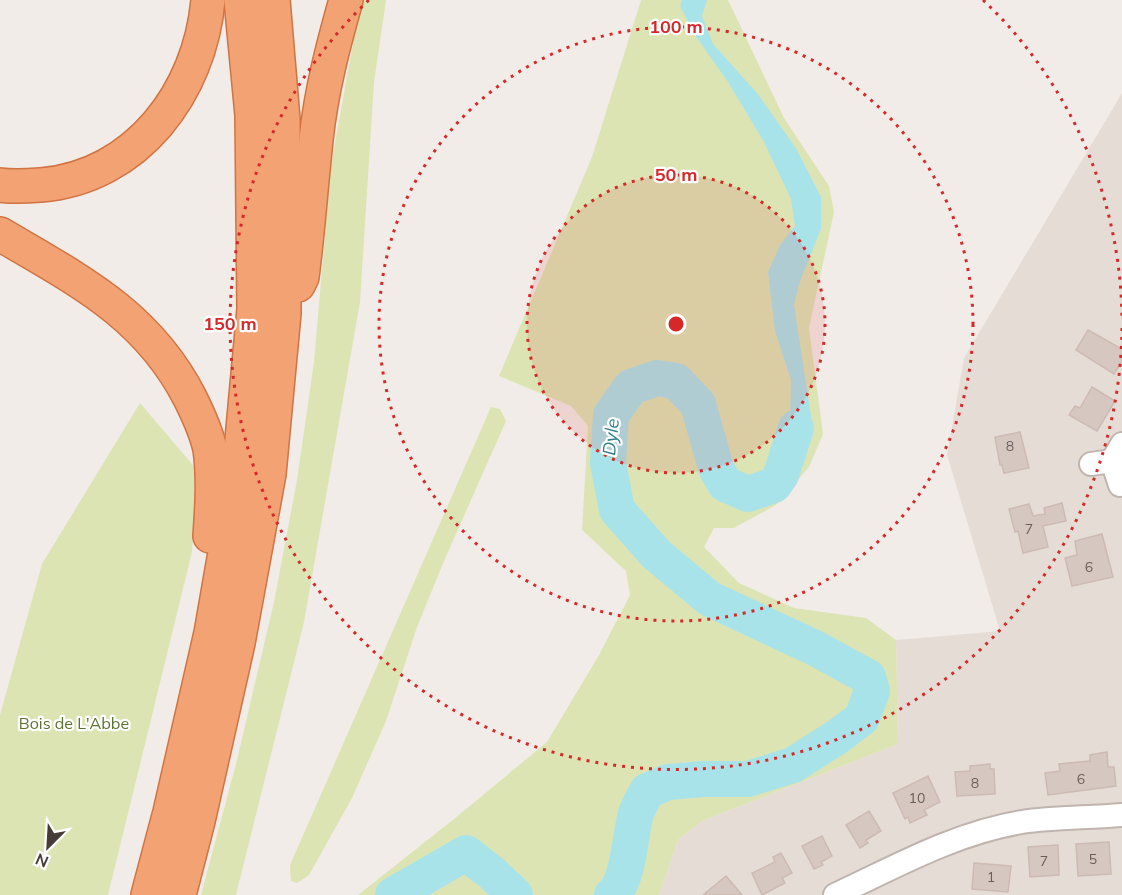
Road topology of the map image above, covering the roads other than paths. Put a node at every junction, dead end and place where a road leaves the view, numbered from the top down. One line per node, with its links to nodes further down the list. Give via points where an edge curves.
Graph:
1 (208, 0): 5 (highway, via 194,64 175,103 140,144 104,169 60,183)
2 (241, 0): 10 (highway, via 252,116 254,309 239,472)
3 (273, 0): 7 (highway, via 283,119)
4 (346, 0): 7 (highway, via 316,138 302,277)
5 (0, 185)
6 (0, 234): 10 (highway, via 114,304 147,335 177,373 210,449)
7 (284, 313): 13 (highway, via 269,474 238,643)
8 (1108, 456): 9 (street)
9 (1120, 485)
10 (211, 633): 12 (highway)
11 (1122, 815): 14 (street, via 1023,822 988,829 960,837)
12 (148, 895)
13 (179, 895)
14 (835, 895)

